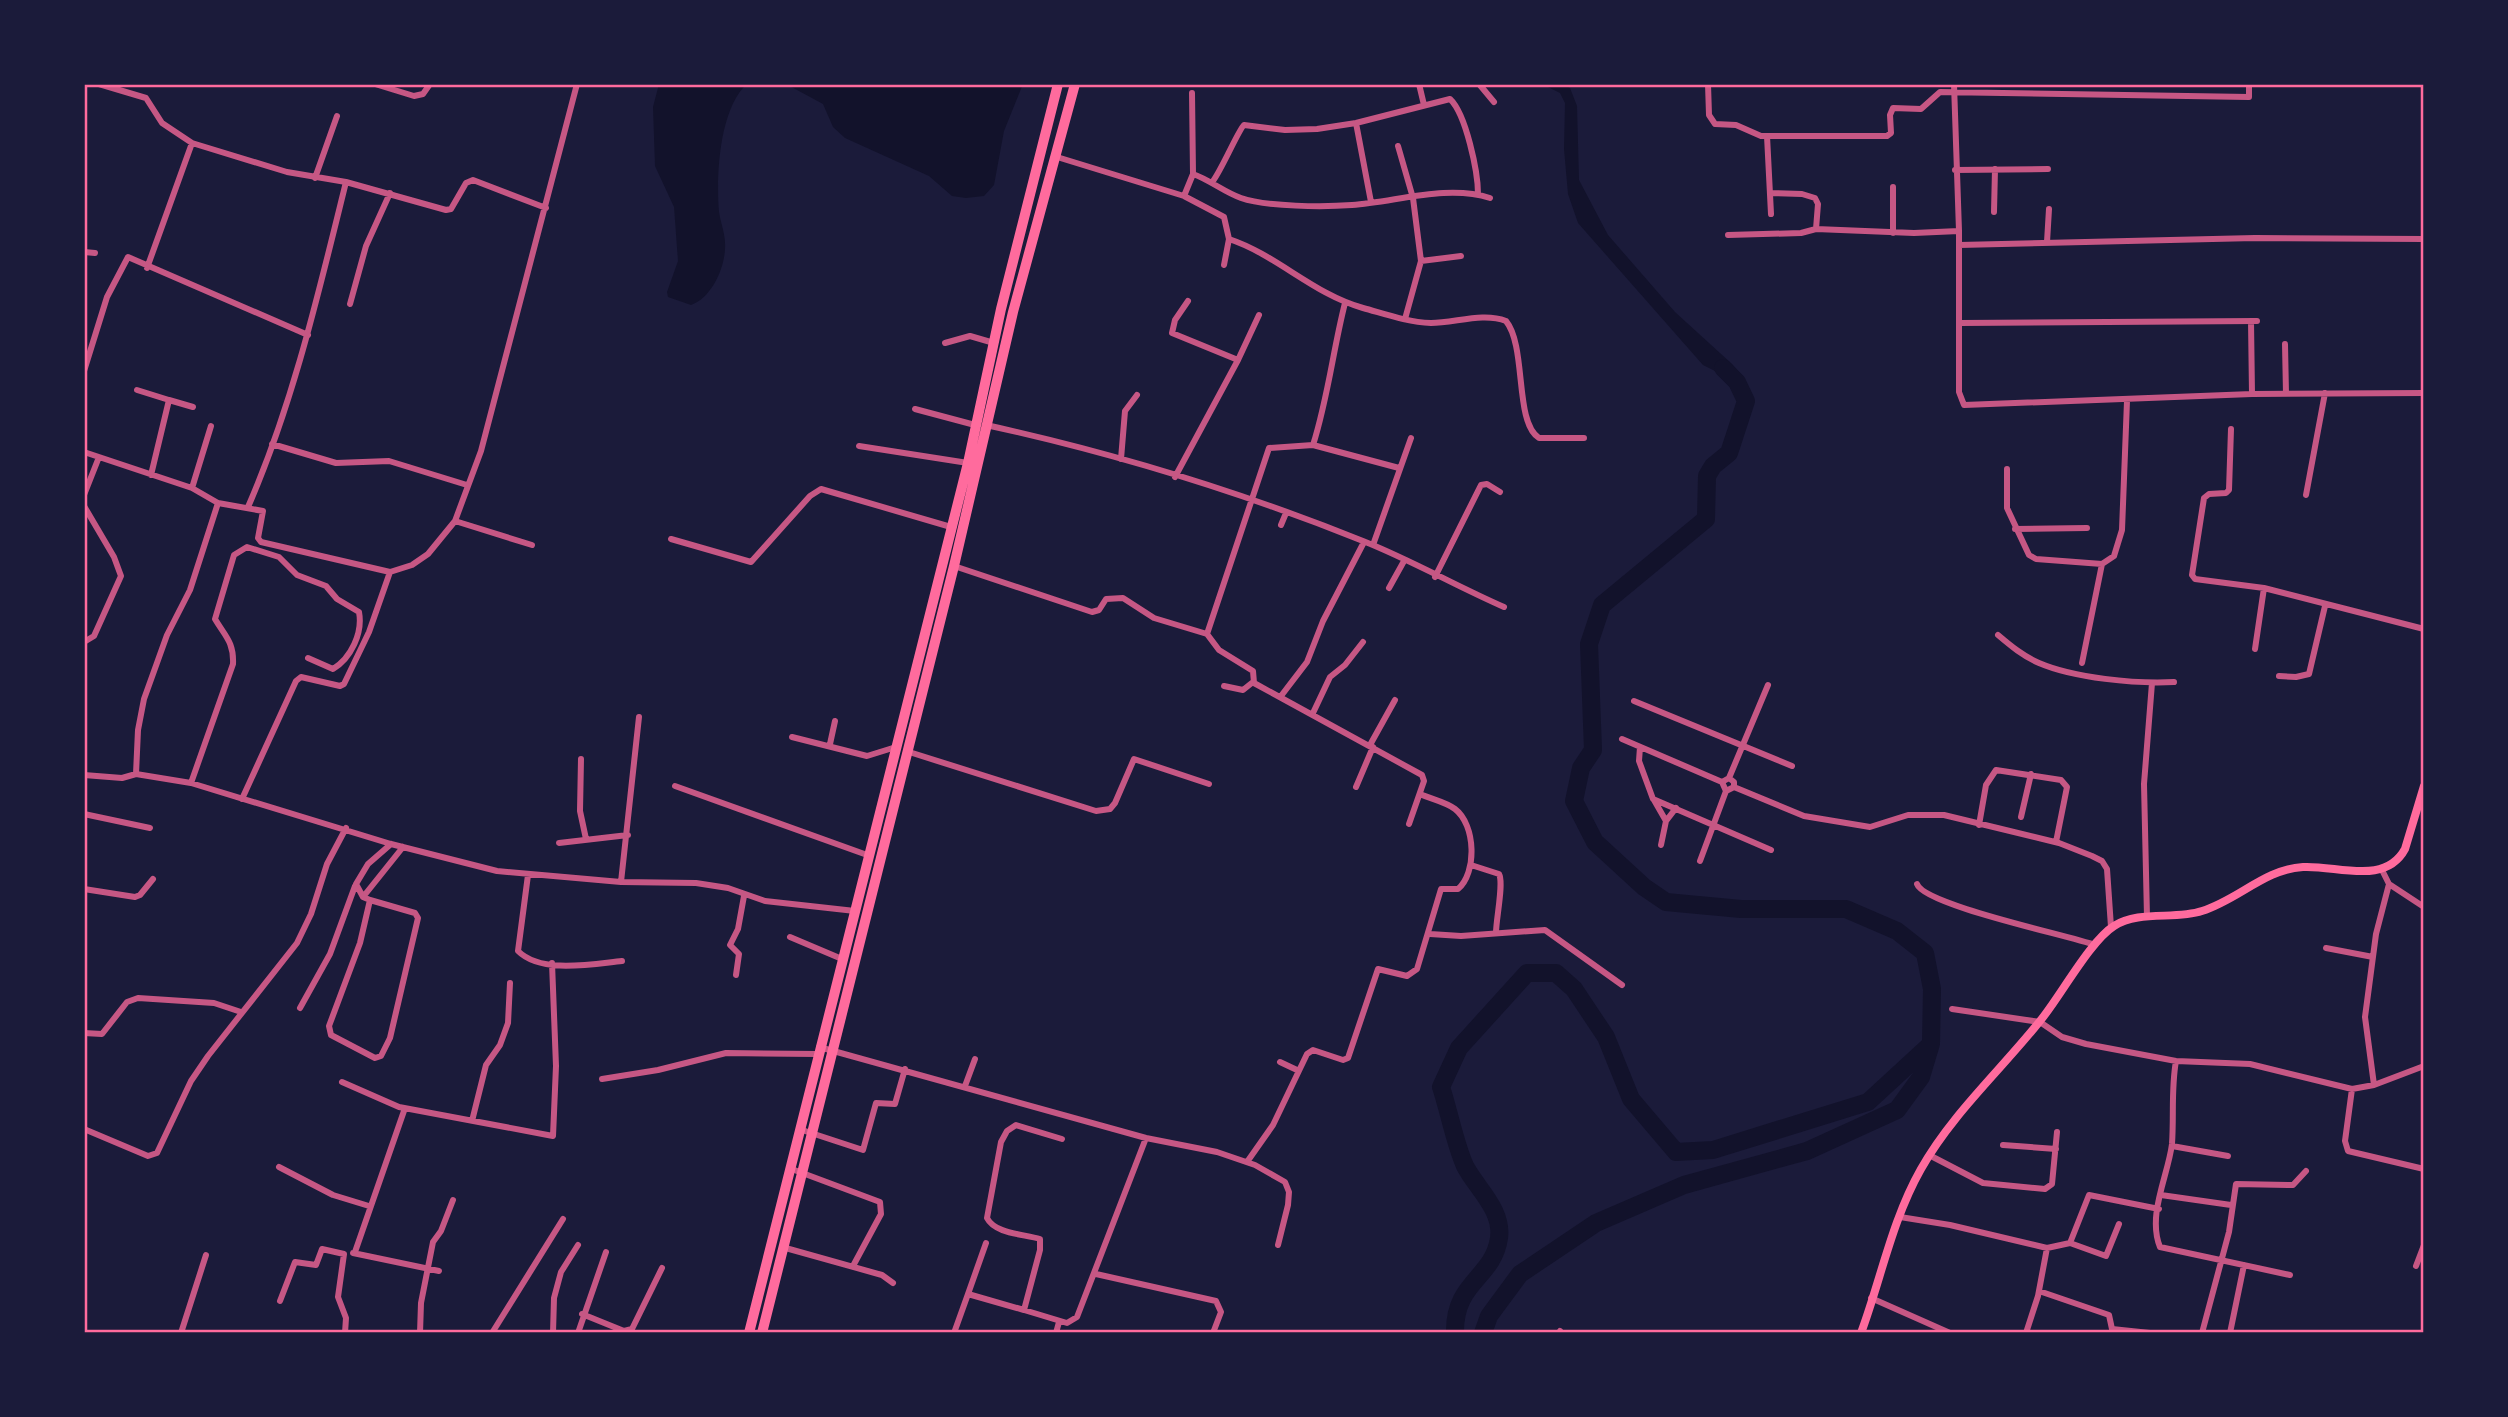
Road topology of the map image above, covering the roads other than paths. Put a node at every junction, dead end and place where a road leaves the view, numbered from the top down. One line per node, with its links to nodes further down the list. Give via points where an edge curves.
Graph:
1 (99, 84): 21 (street, via 146,97 162,123)
2 (375, 84): 3 (street, via 414,96 423,94)
3 (430, 84)
4 (577, 84): 39 (street)
5 (1058, 84): 60 (highway)
6 (1075, 84): 23 (highway)
7 (1419, 84): 17 (street)
8 (1479, 84): 16 (street)
9 (1708, 84): 20 (street, via 1711,122)
10 (2092, 84): 15 (street)
11 (2249, 84): 15 (street, via 2249,97)
12 (1954, 88): 13 (street); 20 (street, via 1935,93 1922,109 1893,108 1887,136); 26 (street)
13 (2019, 88): 15 (street)
14 (1192, 93): 27 (street)
15 (2092, 93)
16 (1494, 102)
17 (1423, 105): 19 (street); 34 (street, via 1453,101 1478,177)
18 (337, 116): 28 (street)
19 (1356, 123): 29 (street, via 1297,130 1249,123 1242,126); 38 (street)
20 (1767, 136): 33 (street)
21 (191, 143): 28 (street); 56 (street)
22 (1398, 146): 36 (street)
23 (1057, 157): 35 (street); 61 (highway)
24 (1995, 169): 25 (street); 26 (street); 41 (street)
25 (2048, 169)
26 (1955, 170): 44 (street)
27 (1193, 174): 29 (street); 35 (street)
28 (315, 178): 30 (street)
29 (1213, 181): 38 (street, via 1247,200 1345,206)
30 (346, 182): 32 (street); 65 (street)
31 (1893, 187): 45 (street)
32 (390, 193): 39 (street, via 446,211 472,180); 59 (street, via 366,246)
33 (1771, 193): 42 (street); 43 (street, via 1815,198)
34 (1478, 194): 36 (street); 37 (street)
35 (1184, 196): 47 (street, via 1224,217)
36 (1413, 198): 38 (street); 54 (street)
37 (1490, 198)
38 (1371, 202)
39 (546, 208): 97 (street, via 481,451)
40 (2049, 209): 49 (street)
41 (1994, 212)
42 (1771, 214)
43 (1816, 229): 45 (street); 46 (street)
44 (1959, 231): 45 (street); 50 (street)
45 (1892, 233)
46 (1728, 235)
47 (1229, 239): 55 (street); 58 (street)
48 (2424, 239): 49 (street)
49 (2047, 242): 50 (street)
50 (1959, 244): 64 (street)
51 (84, 252): 52 (street)
52 (95, 253)
53 (1461, 257): 54 (street)
54 (1421, 261): 63 (street)
55 (1224, 265)
56 (148, 268): 65 (street); 70 (street, via 132,258 125,260 107,297)
57 (1188, 301): 69 (street, via 1172,334)
58 (1345, 303): 63 (street); 87 (street)
59 (350, 304)
60 (1001, 309): 61 (highway); 67 (highway)
61 (1013, 312): 81 (highway)
62 (1259, 315): 69 (street)
63 (1405, 319): 85 (street, via 1452,323 1491,317 1506,321 1515,338 1534,434 1539,438)
64 (1960, 323): 73 (street, via 2254,321); 78 (street, via 1959,392 1964,405)
65 (308, 335): 86 (street)
66 (945, 343): 67 (street, via 970,336)
67 (994, 343): 81 (highway)
68 (2285, 344): 74 (street)
69 (1238, 360): 96 (street)
70 (84, 371)
71 (137, 390): 77 (street)
72 (2424, 393): 75 (street)
73 (2252, 394): 74 (street); 78 (street)
74 (2286, 394): 75 (street)
75 (2325, 394): 101 (street)
76 (1137, 395): 91 (street, via 1125,411)
77 (169, 400): 79 (street); 95 (street)
78 (2127, 401): 117 (street, via 2122,530 2114,556)
79 (193, 407)
80 (915, 409): 81 (street)
81 (980, 425): 91 (street); 92 (highway); 118 (highway)
82 (211, 426): 98 (street)
83 (2231, 429): 122 (street, via 2229,490 2204,498 2192,575)
84 (1411, 438): 93 (street)
85 (1584, 438)
86 (271, 444): 97 (street, via 336,463 389,461); 105 (street)
87 (1313, 445): 93 (street); 102 (street, via 1269,448)
88 (859, 446): 92 (street)
89 (84, 452): 90 (street)
90 (99, 457): 95 (street); 100 (street)
91 (1121, 459): 96 (street)
92 (968, 463): 109 (highway)
93 (1399, 468): 115 (street)
94 (2007, 470): 111 (street, via 2007,508)
95 (151, 475): 98 (street)
96 (1175, 477): 102 (street)
97 (467, 485): 107 (street)
98 (192, 488): 103 (street)
99 (1500, 492): 120 (street, via 1480,485)
100 (84, 495)
101 (2306, 495)
102 (1253, 500): 106 (street); 126 (street)
103 (218, 503): 105 (street); 154 (street, via 190,590 159,654 144,699)
104 (84, 506): 128 (street, via 121,576 94,636)
105 (248, 507): 119 (street, via 264,512 261,542)
106 (1286, 513): 108 (street); 113 (street)
107 (455, 520): 114 (street); 119 (street, via 420,560)
108 (1281, 524)
109 (951, 527): 112 (street, via 821,489 751,562); 151 (highway)
110 (2087, 528): 111 (street)
111 (2015, 529): 117 (street, via 2022,547 2036,559)
112 (671, 540)
113 (1364, 542): 115 (street); 139 (street, via 1307,662)
114 (532, 545)
115 (1373, 545): 116 (street)
116 (1404, 561): 120 (street); 121 (street)
117 (2102, 564): 132 (street)
118 (954, 566): 126 (street, via 1092,612 1110,598 1122,598 1154,618); 151 (highway)
119 (390, 572): 167 (street, via 344,684 299,678)
120 (1434, 577): 124 (street)
121 (1389, 588)
122 (2264, 588): 123 (street); 130 (street)
123 (2325, 606): 125 (street); 133 (street, via 2309,674)
124 (1504, 607)
125 (2424, 629)
126 (1207, 634): 134 (street, via 1219,650 1253,671)
127 (1998, 635): 136 (street, via 2046,666)
128 (84, 642)
129 (1363, 642): 142 (street, via 1330,677)
130 (2255, 649)
131 (308, 658): 159 (street, via 333,669 346,662 361,625 359,612 326,586 297,575 279,557 247,547 240,550 234,555 215,619 230,638 233,664)
132 (2082, 663)
133 (2278, 676)
134 (1253, 682): 138 (street, via 1243,690); 139 (street)
135 (2174, 682): 136 (street)
136 (2152, 683): 202 (street, via 2144,784)
137 (1768, 685): 147 (street)
138 (1224, 686)
139 (1281, 696): 142 (street)
140 (1395, 700): 149 (street)
141 (1634, 701): 147 (street)
142 (1313, 713): 149 (street)
143 (639, 717): 178 (street)
144 (835, 721): 148 (street)
145 (792, 737): 148 (street)
146 (1622, 739): 150 (street)
147 (1742, 743): 153 (street); 157 (street)
148 (830, 744): 151 (street, via 867,756)
149 (1372, 746): 163 (street); 166 (street, via 1422,775)
150 (1640, 747): 158 (street); 168 (street, via 1639,761)
151 (901, 749): 160 (street, via 1096,811 1110,809 1115,803 1134,759); 186 (highway); 222 (highway)
152 (581, 759): 179 (street, via 580,811)
153 (1792, 766)
154 (136, 774): 156 (street, via 122,778); 159 (street)
155 (2031, 774): 171 (street); 175 (street, via 2005,769 1991,775); 180 (street, via 2061,780 2067,786)
156 (84, 775)
157 (1729, 778): 158 (street); 164 (street)
158 (1722, 782): 165 (street)
159 (191, 783): 167 (street)
160 (1209, 784)
161 (676, 786): 186 (street)
162 (2424, 786): 189 (main road, via 2400,859)
163 (1356, 787)
164 (1734, 787): 165 (street); 175 (street, via 1804,816 1870,827 1928,814)
165 (1726, 791): 174 (street)
166 (1420, 794): 173 (street); 188 (street, via 1461,814)
167 (242, 799): 177 (street)
168 (1653, 799): 169 (street); 172 (street)
169 (1676, 808): 172 (street); 174 (street)
170 (84, 814): 176 (street)
171 (2021, 817)
172 (1666, 821): 183 (street)
173 (1409, 824)
174 (1714, 825): 185 (street); 187 (street)
175 (1979, 825): 180 (street)
176 (150, 828)
177 (346, 828): 182 (street); 218 (street, via 327,863 297,943)
178 (628, 835): 179 (street); 192 (street)
179 (586, 839): 181 (street)
180 (2056, 842): 203 (street, via 2102,861 2107,869)
181 (559, 843)
182 (391, 844): 184 (street); 193 (street, via 368,864)
183 (1661, 845)
184 (403, 847): 190 (street); 198 (street)
185 (1771, 850)
186 (870, 856): 201 (highway)
187 (1700, 861)
188 (1471, 864): 204 (street, via 1502,879); 205 (street, via 1461,888 1441,890)
189 (2382, 870): 195 (street); 202 (main road, via 2300,867 2274,873 2204,911)
190 (528, 875): 192 (street); 212 (street, via 518,951 529,960)
191 (153, 879): 196 (street, via 135,897)
192 (621, 882): 197 (street, via 696,883 728,888)
193 (356, 884): 198 (street); 216 (street, via 330,954)
194 (1917, 884): 207 (street, via 1925,895 1950,904)
195 (2389, 884): 200 (street); 209 (street)
196 (84, 888)
197 (744, 896): 201 (street); 213 (street, via 730,945 739,954)
198 (363, 897): 199 (street)
199 (370, 900): 199 (street, via 360,943 328,1029 331,1035 375,1058 381,1056 390,1038 418,918 415,913)
200 (2424, 907)
201 (855, 911): 210 (highway)
202 (2147, 917): 203 (main road)
203 (2111, 927): 207 (main road)
204 (1496, 933): 205 (street); 215 (street, via 1545,930)
205 (1430, 934): 228 (street, via 1412,973 1407,976 1378,969 1348,1058 1313,1050)
206 (790, 937): 210 (street)
207 (2095, 946): 219 (main road)
208 (2326, 948): 209 (street)
209 (2374, 957): 231 (street, via 2365,1017)
210 (842, 959): 221 (highway)
211 (622, 961): 212 (street)
212 (552, 963): 235 (street, via 554,1134 549,1137)
213 (736, 975)
214 (510, 983): 235 (street, via 509,1023 486,1065)
215 (1622, 985)
216 (300, 1009)
217 (1952, 1009): 219 (street)
218 (241, 1013): 220 (street, via 215,1003 138,998 127,1002 102,1034); 236 (street, via 191,1082 158,1153 148,1156)
219 (2040, 1022): 224 (street, via 2072,1041); 245 (main road, via 1984,1083)
220 (84, 1033)
221 (818, 1050): 222 (street); 229 (street, via 726,1053); 237 (highway)
222 (835, 1050): 227 (street); 239 (highway)
223 (975, 1059): 232 (street)
224 (2176, 1061): 233 (street, via 2250,1063); 243 (street)
225 (1280, 1062): 228 (street)
226 (2424, 1066): 231 (street)
227 (905, 1069): 232 (street); 239 (street, via 895,1104 876,1103 863,1150)
228 (1297, 1070): 247 (street, via 1273,1125)
229 (602, 1079)
230 (342, 1082): 234 (street)
231 (2374, 1085): 233 (street)
232 (965, 1086): 240 (street)
233 (2352, 1089): 250 (street, via 2345,1141 2348,1151)
234 (405, 1108): 235 (street); 256 (street)
235 (472, 1121)
236 (84, 1129)
237 (799, 1129): 239 (street); 249 (highway)
238 (2057, 1132): 244 (street)
239 (812, 1133): 252 (highway)
240 (1146, 1138): 247 (street); 279 (street)
241 (1062, 1139): 286 (street, via 1016,1125 1001,1142 987,1218 998,1228 1040,1239 1041,1245)
242 (2003, 1145): 244 (street)
243 (2172, 1146): 246 (street); 253 (street)
244 (2056, 1149): 245 (street, via 2052,1184 2045,1189 1983,1182)
245 (1931, 1156): 258 (main road)
246 (2228, 1156)
247 (1247, 1162): 264 (street, via 1285,1182 1289,1192)
248 (279, 1167): 256 (street, via 333,1195)
249 (789, 1168): 252 (street); 297 (highway)
250 (2424, 1169)
251 (2306, 1171): 255 (street, via 2294,1185 2236,1184)
252 (801, 1172): 266 (highway); 274 (street, via 880,1202 881,1214)
253 (2161, 1195): 255 (street); 257 (street)
254 (453, 1200): 277 (street, via 433,1242)
255 (2231, 1205): 272 (street, via 2230,1232)
256 (369, 1206): 268 (street)
257 (2159, 1209): 262 (street, via 2089,1195); 272 (street, via 2160,1247)
258 (1899, 1217): 267 (street); 284 (main road)
259 (563, 1219): 294 (street)
260 (2119, 1224): 262 (street, via 2106,1256)
261 (986, 1243): 283 (street)
262 (2070, 1243): 267 (street)
263 (578, 1245): 295 (street, via 561,1272)
264 (1278, 1245)
265 (2424, 1245): 275 (street)
266 (781, 1247): 274 (street); 298 (highway)
267 (2047, 1248): 282 (street)
268 (355, 1252): 270 (street); 277 (street)
269 (606, 1252): 287 (street)
270 (344, 1254): 285 (street, via 326,1248 316,1265 295,1262); 292 (street, via 338,1297 346,1318)
271 (206, 1255): 291 (street)
272 (2220, 1261): 273 (street); 306 (street)
273 (2244, 1265): 280 (street); 307 (street)
274 (853, 1266): 281 (street)
275 (2416, 1266)
276 (662, 1268): 290 (street, via 637,1325)
277 (427, 1269): 278 (street); 293 (street)
278 (439, 1271)
279 (1096, 1274): 288 (street, via 1077,1317); 301 (street, via 1216,1301 1221,1312)
280 (2290, 1275)
281 (893, 1283)
282 (2039, 1292): 289 (street, via 2109,1315); 304 (street)
283 (968, 1294): 286 (street); 299 (street)
284 (1871, 1298): 302 (main road); 303 (street)
285 (280, 1301)
286 (1024, 1310): 288 (street)
287 (582, 1314): 290 (street); 296 (street)
288 (1059, 1322): 300 (street)
289 (2110, 1331): 305 (street)
290 (624, 1332)
291 (181, 1333)
292 (345, 1333)
293 (420, 1333)
294 (492, 1333)
295 (552, 1333)
296 (578, 1333)
297 (749, 1333)
298 (762, 1333)
299 (954, 1333)
300 (1056, 1333)
301 (1213, 1333)
302 (1861, 1333)
303 (1950, 1333)
304 (2026, 1333)
305 (2150, 1333)
306 (2202, 1333)
307 (2231, 1333)

